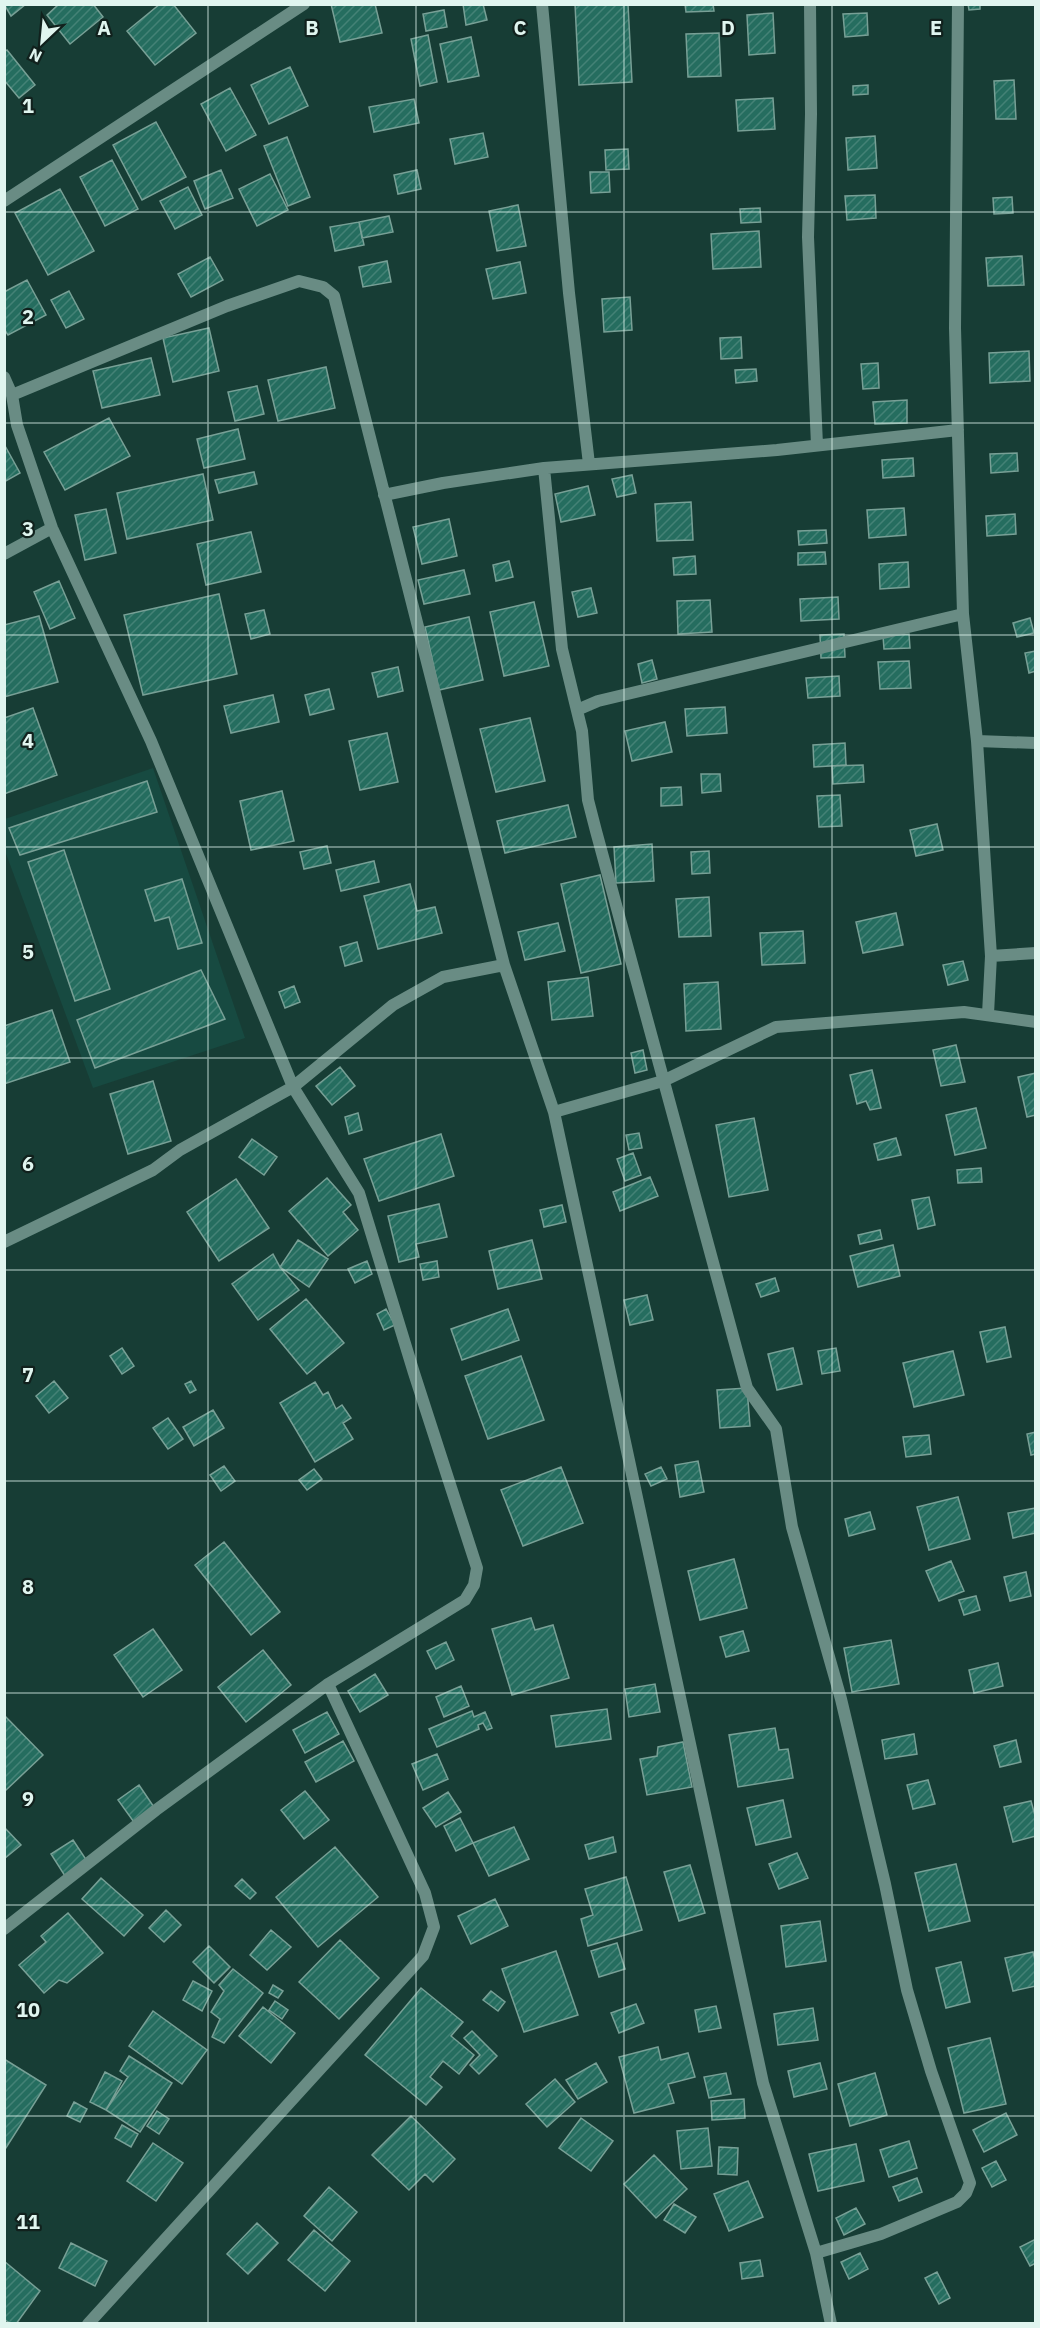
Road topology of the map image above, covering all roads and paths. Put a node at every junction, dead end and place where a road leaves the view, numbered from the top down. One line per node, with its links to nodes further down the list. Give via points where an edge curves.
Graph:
1 (304, 4): 5 (street)
2 (542, 4): 10 (street)
3 (810, 4): 9 (street, via 807,237)
4 (958, 4): 8 (street)
5 (4, 201)
6 (4, 377): 7 (street)
7 (12, 395): 12 (street, via 268,291 299,281 323,287 334,296); 13 (street, via 17,425)
8 (958, 430): 9 (street); 15 (street)
9 (817, 445): 10 (street)
10 (589, 464): 11 (street)
11 (544, 468): 12 (street); 16 (street, via 562,649)
12 (384, 495): 21 (street)
13 (52, 528): 14 (street); 25 (street, via 151,741)
14 (4, 554)
15 (963, 614): 16 (street, via 598,701); 17 (street)
16 (577, 710): 24 (street, via 588,800)
17 (977, 741): 18 (street); 20 (street)
18 (1035, 743)
19 (1035, 953): 20 (street)
20 (991, 956): 22 (street)
21 (504, 965): 25 (street, via 443,977 393,1005); 26 (street)
22 (988, 1014): 23 (street); 24 (street, via 924,1013 776,1028)
23 (1035, 1022)
24 (663, 1081): 26 (street); 30 (street, via 747,1388 776,1429 792,1527 841,1699 908,1990 970,2183 957,2202 881,2234)
25 (293, 1087): 27 (street, via 180,1150 153,1170); 28 (street, via 359,1193 477,1568 474,1585 465,1600)
26 (554, 1112): 30 (street, via 764,2083)
27 (4, 1242)
28 (328, 1684): 29 (street, via 156,1810); 31 (street, via 425,1893 434,1927 423,1956)
29 (4, 1929)
30 (816, 2253): 32 (street)
31 (88, 2324)
32 (831, 2324)

